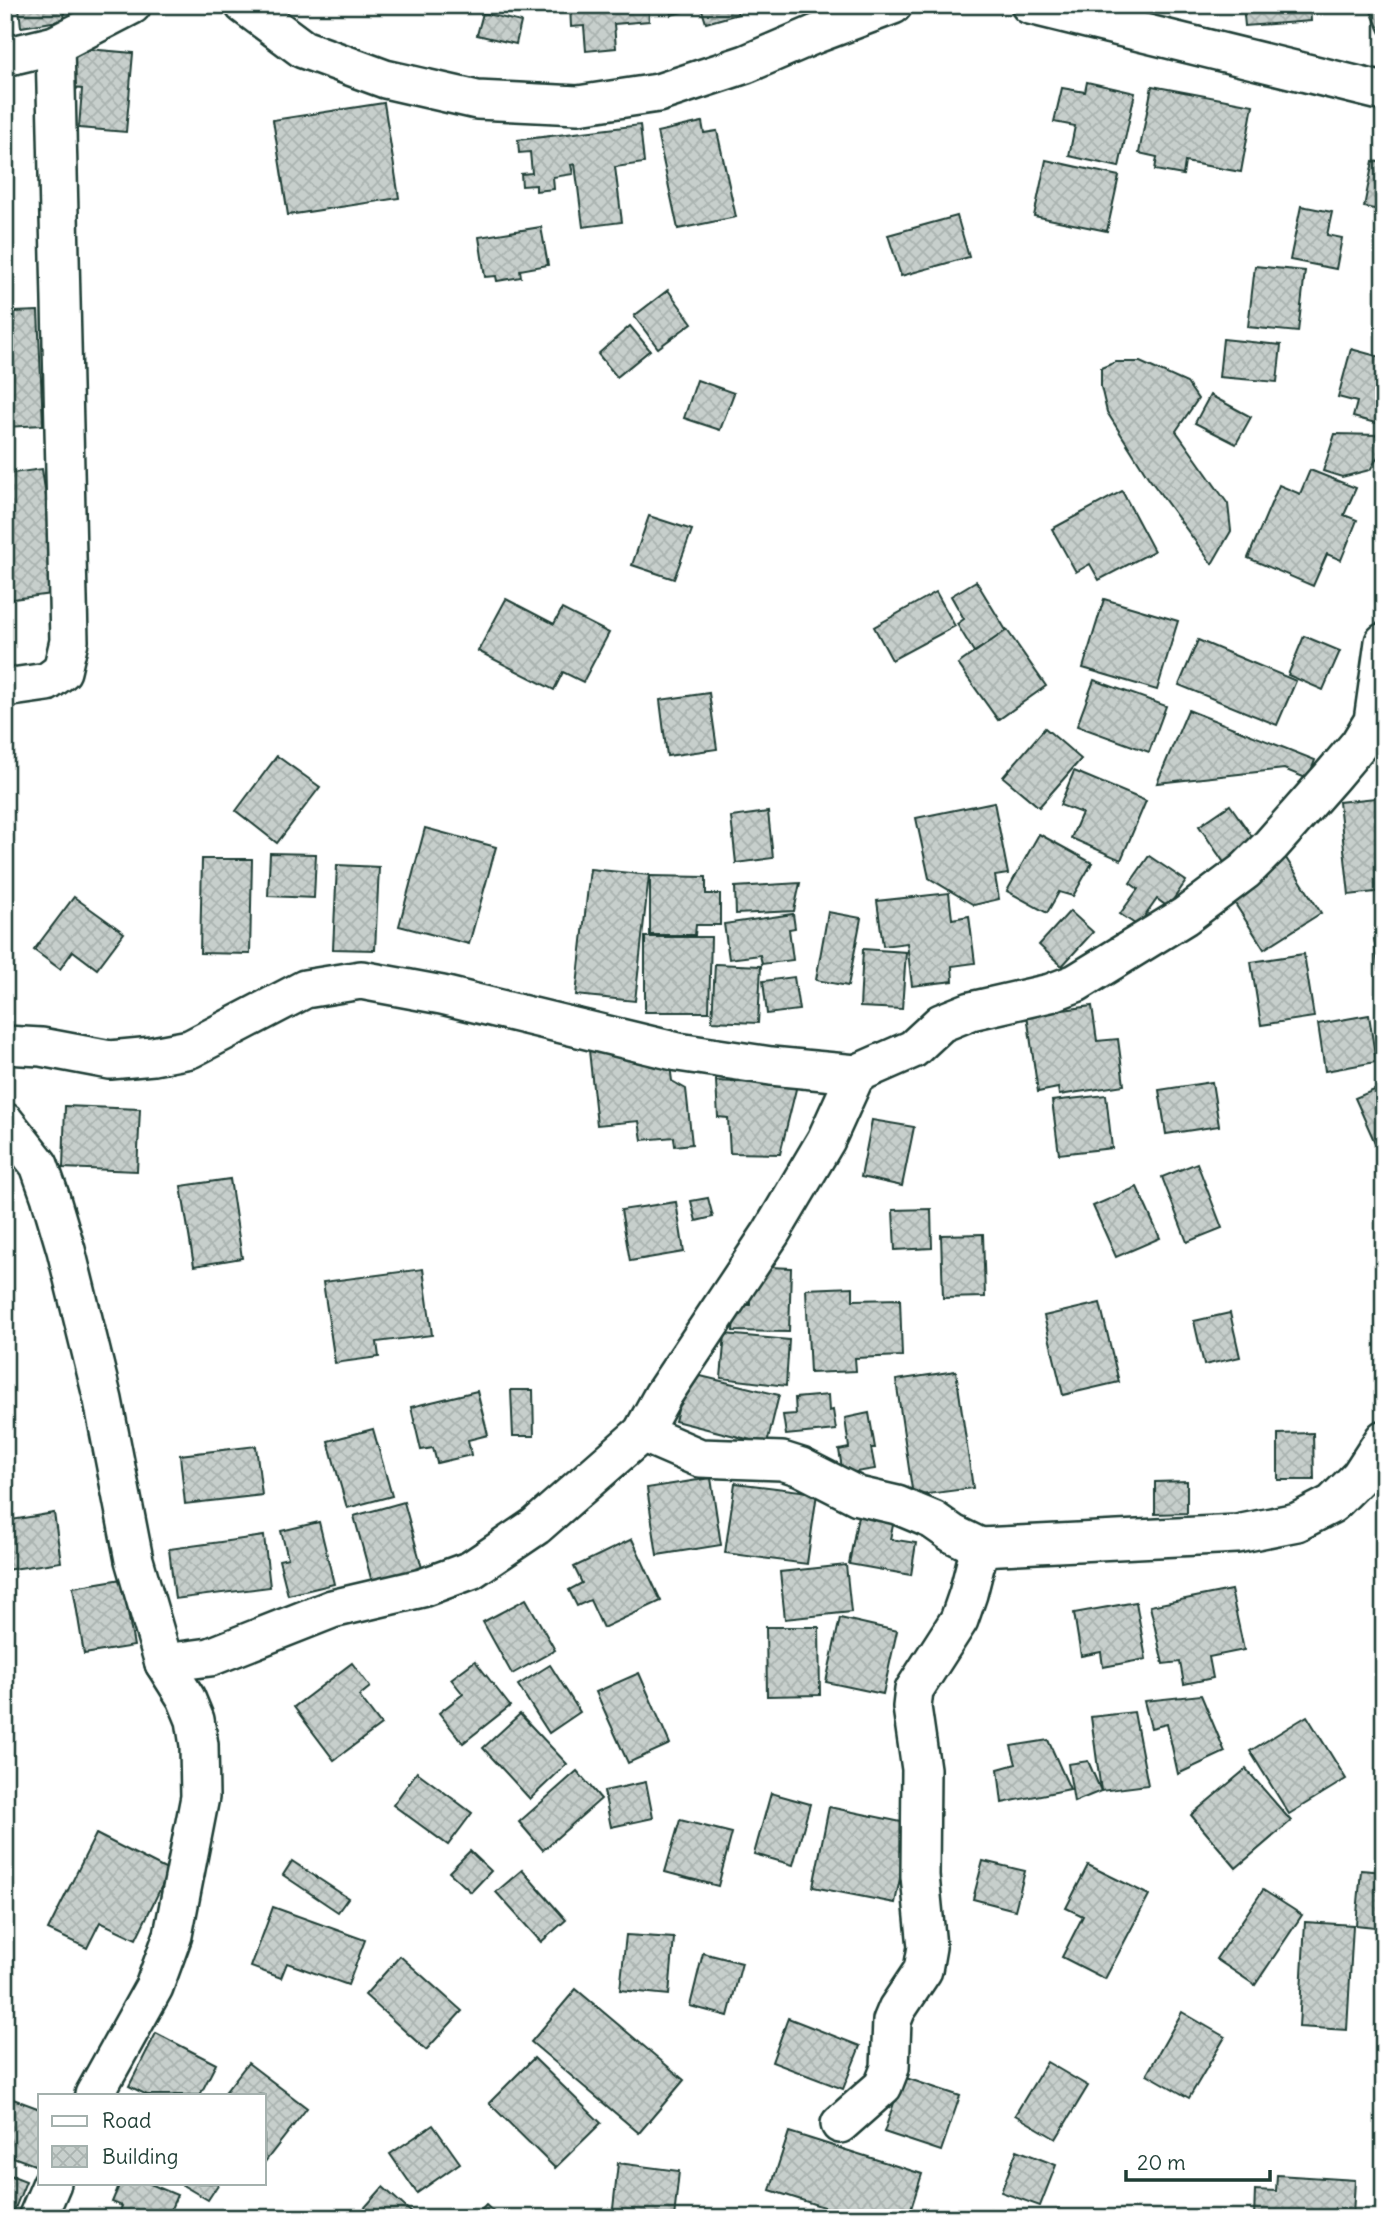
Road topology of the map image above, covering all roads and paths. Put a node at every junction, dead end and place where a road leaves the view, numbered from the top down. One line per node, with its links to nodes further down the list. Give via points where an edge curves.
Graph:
1 (132, 5): 5 (street)
2 (244, 5): 3 (street, via 303,49 384,79 477,100 578,105 658,93 746,64)
3 (893, 5)
4 (1030, 5): 7 (street)
5 (55, 45): 6 (street); 9 (street, via 69,640 62,671 47,682)
6 (5, 57)
7 (1384, 92)
8 (1384, 642): 11 (street, via 1373,721 1331,777 1245,871 1185,916 1076,984 941,1023 913,1049)
9 (5, 688)
10 (5, 1045): 11 (street, via 110,1060 153,1056 190,1049 305,989 361,980 678,1052)
11 (856, 1074): 13 (street, via 820,1152)
12 (5, 1122): 16 (street, via 39,1165 66,1250 103,1400 134,1560)
13 (642, 1433): 15 (street, via 700,1458 801,1466 858,1496 933,1520); 16 (street, via 536,1526 471,1570 422,1588 332,1609 210,1657)
14 (1384, 1438): 15 (street, via 1360,1476 1332,1504 1297,1522 1237,1534)
15 (980, 1547): 18 (street, via 959,1620 914,1690 927,1947 923,1970 892,2021 890,2068 883,2086)
16 (164, 1663): 17 (street, via 195,1720 200,1797 173,1935 154,1987)
17 (95, 2094)
18 (840, 2124)
19 (52, 2184): 20 (street)
20 (37, 2218)

